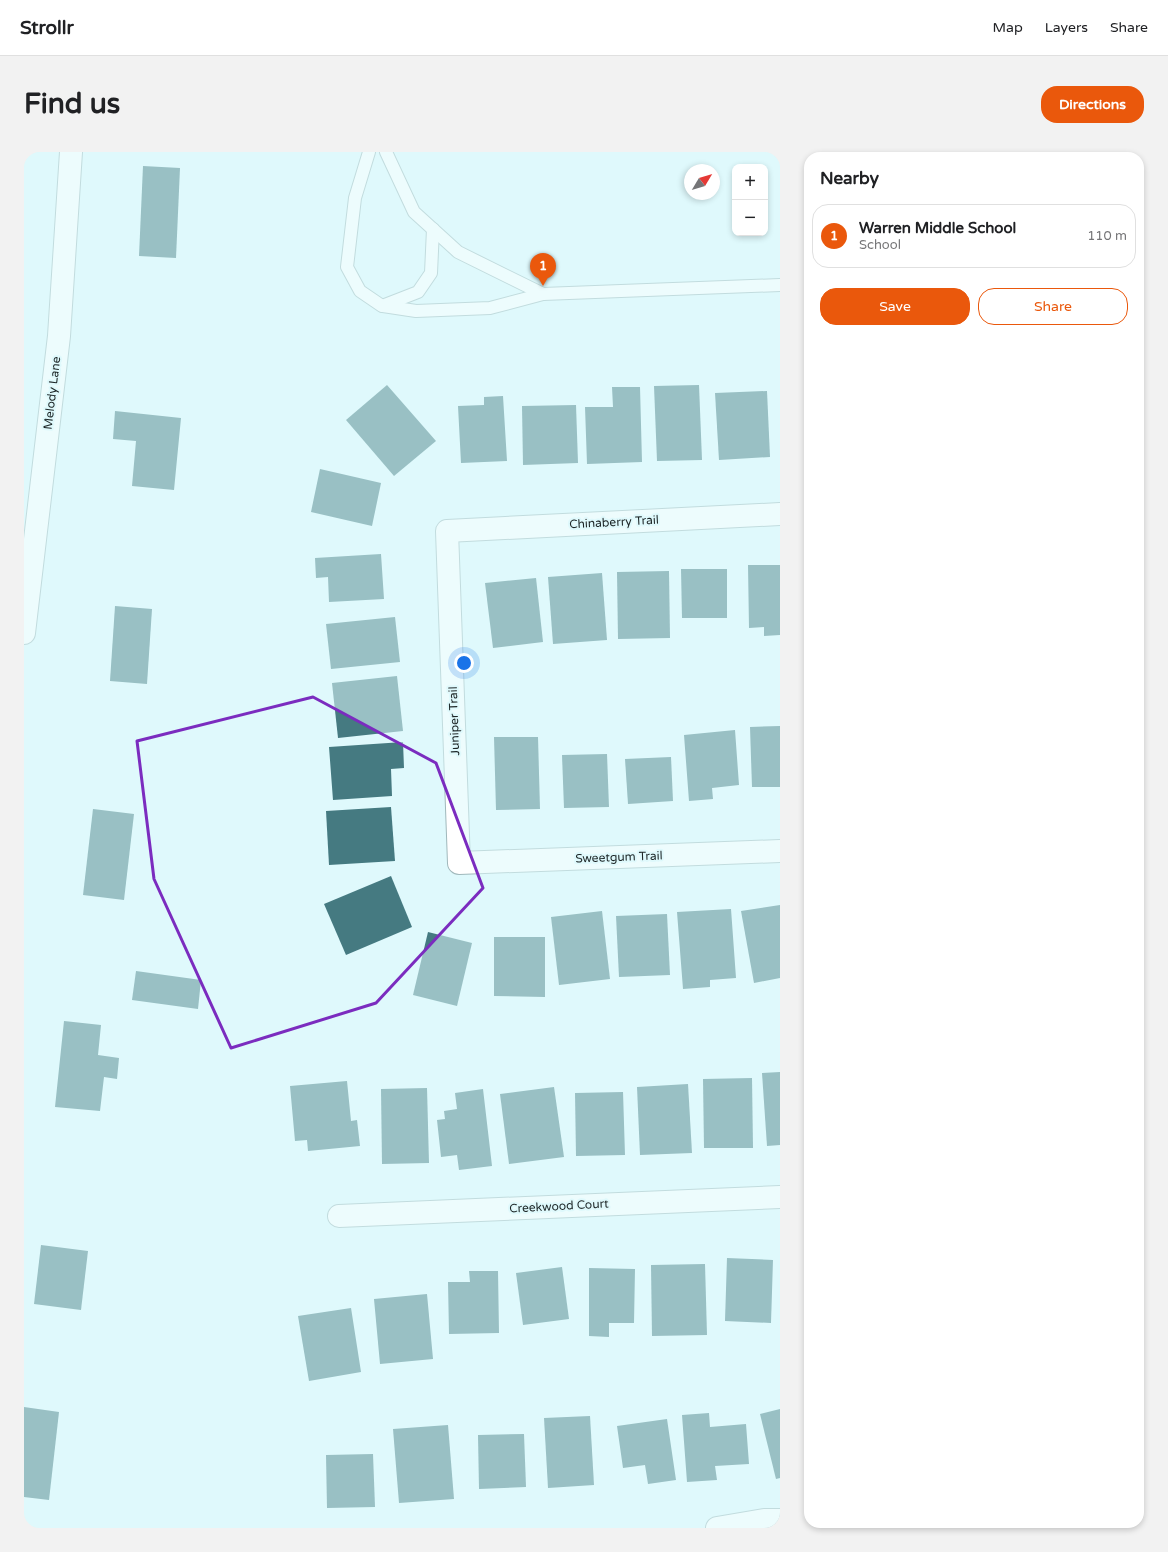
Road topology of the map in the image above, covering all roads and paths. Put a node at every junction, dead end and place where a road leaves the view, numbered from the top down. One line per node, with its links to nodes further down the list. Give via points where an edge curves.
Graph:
1 (71, 152): 10 (street, Melody Lane, via 59,336)
2 (369, 152): 7 (lane, via 355,198 348,267 360,291)
3 (386, 152): 4 (lane, via 414,212)
4 (433, 229): 6 (lane, via 458,252); 7 (lane, via 431,273 418,292)
5 (780, 285): 6 (lane)
6 (543, 294): 7 (lane, via 490,308 416,311)
7 (382, 306)
8 (780, 514): 9 (street, Chinaberry Trail)
9 (447, 531): 12 (street, Juniper Trail)
10 (24, 633)
11 (780, 851): 12 (street, Sweetgum Trail)
12 (459, 863)
13 (780, 1197): 14 (street, Creekwood Court)
14 (339, 1216)
15 (780, 1520): 16 (street, via 764,1520)
16 (718, 1528)

